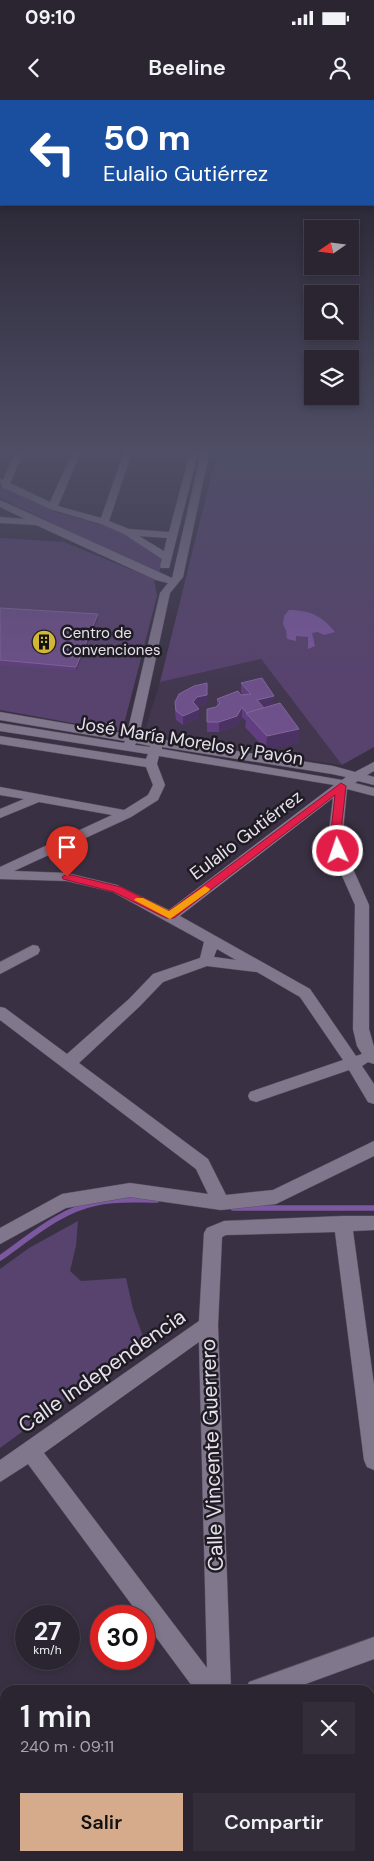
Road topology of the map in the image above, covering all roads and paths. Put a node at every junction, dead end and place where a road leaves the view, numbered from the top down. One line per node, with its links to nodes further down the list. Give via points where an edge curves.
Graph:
1 (58, 531): 7 (street)
2 (173, 531): 5 (street)
3 (188, 531): 8 (street)
4 (127, 532): 5 (street); 6 (street)
5 (172, 536): 6 (street)
6 (167, 558): 7 (street)
7 (160, 578): 8 (street); 9 (street)
8 (175, 582): 9 (street)
9 (165, 593): 13 (street)
10 (0, 716): 13 (street, José María Morelos y Pavón)
11 (0, 727): 13 (street, José María Morelos y Pavón)
12 (0, 740): 14 (street)
13 (130, 744): 14 (street, José María Morelos y Pavón)
14 (154, 753): 16 (street, José María Morelos y Pavón, via 332,770); 18 (street, José María Morelos y Pavón); 23 (street, via 159,785 153,797)
15 (374, 766): 16 (street, Eulalio Gutiérrez)
16 (358, 776): 17 (street, José María Morelos y Pavón); 18 (street, Eulalio Gutiérrez)
17 (374, 781)
18 (342, 785): 20 (street, José María Morelos y Pavón); 25 (street, via 336,831 338,851); 26 (street, Eulalio Gutiérrez)
19 (0, 791): 21 (street)
20 (374, 792)
21 (38, 798): 22 (street); 23 (street)
22 (0, 814)
23 (126, 814): 24 (street)
24 (0, 873): 26 (street, via 67,877 117,889)
25 (362, 904): 27 (street); 35 (street, via 361,1029 365,1046)
26 (170, 916): 28 (street)
27 (374, 923)
28 (212, 940): 30 (street); 32 (street)
29 (33, 950): 31 (street)
30 (206, 961): 32 (street); 36 (street, via 158,978)
31 (0, 969)
32 (264, 970): 34 (street, via 305,993)
33 (0, 1012): 36 (street)
34 (349, 1057): 35 (street); 37 (street); 38 (street)
35 (373, 1059)
36 (68, 1063): 40 (street, via 202,1164)
37 (256, 1096)
38 (374, 1098)
39 (374, 1148): 40 (street, via 276,1197)
40 (221, 1203): 43 (street, via 130,1190 62,1200)
41 (343, 1223): 42 (street); 44 (street, Calle Vincente Guerrero, via 224,1228 214,1233); 46 (street)
42 (374, 1223)
43 (0, 1237)
44 (208, 1325): 45 (street, Calle Independencia); 50 (street, Calle Vincente Guerrero)
45 (30, 1451): 47 (street, Calle Independencia); 49 (street)
46 (374, 1460)
47 (0, 1472)
48 (374, 1648): 51 (street)
49 (205, 1685)
50 (219, 1685)
51 (271, 1685)

